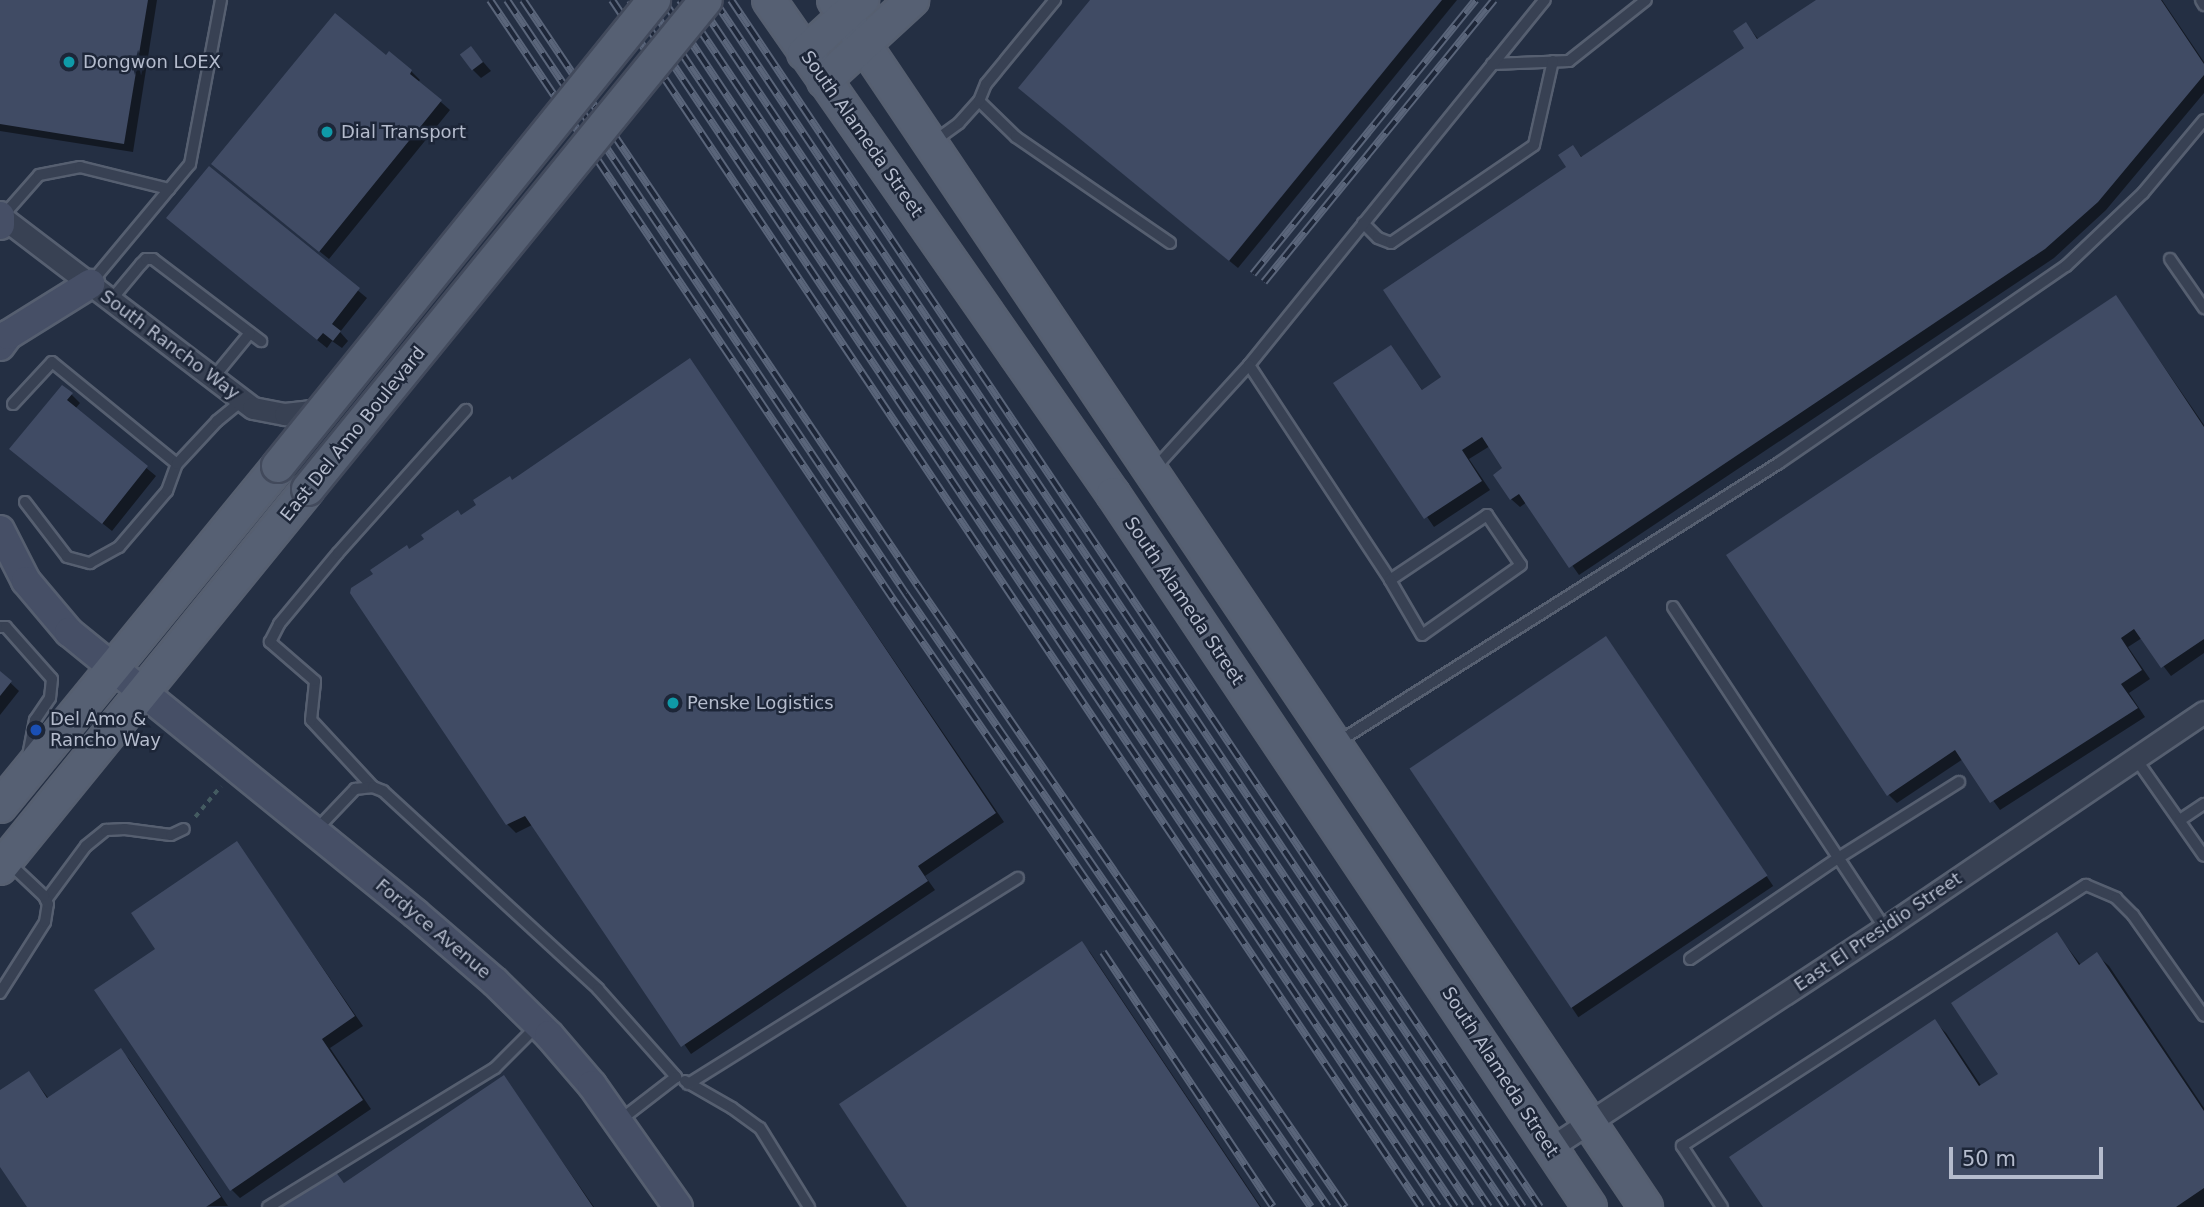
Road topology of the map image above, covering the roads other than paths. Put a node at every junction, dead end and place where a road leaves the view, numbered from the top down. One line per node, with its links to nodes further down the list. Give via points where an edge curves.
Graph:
1 (221, 0): 20 (lane, via 190,164)
2 (654, 0): 44 (main road, bridge)
3 (706, 0): 45 (main road, East Del Amo Boulevard, bridge)
4 (769, 0): 13 (main road, South Alameda Street)
5 (912, 0): 12 (main road)
6 (1055, 0): 17 (lane, via 986,85)
7 (1545, 0): 15 (lane)
8 (1646, 0): 14 (lane, via 1569,61)
9 (2201, 0): 11 (lane)
10 (847, 5): 12 (main road); 13 (main road)
11 (2204, 5)
12 (865, 46): 16 (main road); 19 (main road)
13 (804, 53): 16 (main road, South Alameda Street)
14 (1553, 61): 15 (lane); 22 (lane, via 1534,145 1391,243)
15 (1492, 64): 22 (lane)
16 (824, 81): 38 (main road, South Alameda Street)
17 (979, 101): 19 (lane, via 960,123); 24 (lane, via 1016,137)
18 (2204, 120): 47 (lane, via 2143,193 2066,266 1779,463)
19 (931, 144): 37 (main road)
20 (169, 189): 21 (lane, via 80,167 39,175); 26 (lane)
21 (1, 219): 26 (street, South Rancho Way)
22 (1363, 223): 31 (lane)
23 (485, 226): 33 (street, South Rancho Way, via 334,408 285,414 253,408)
24 (1170, 243)
25 (2170, 259): 27 (lane)
26 (101, 292): 28 (lane, via 146,259 153,259); 30 (street, via 9,335); 32 (street, South Rancho Way)
27 (2204, 307)
28 (250, 333): 29 (lane); 32 (lane)
29 (261, 341)
30 (0, 346)
31 (1249, 365): 37 (lane); 41 (lane)
32 (213, 378): 33 (street, South Rancho Way)
33 (243, 400): 36 (lane)
34 (13, 404): 36 (lane, via 51,362)
35 (466, 410): 51 (lane, via 338,553 279,624 270,642 315,681 311,720)
36 (177, 464): 39 (lane, via 167,491 119,547 89,564 67,558)
37 (1152, 471): 38 (main road); 47 (main road)
38 (1113, 494): 71 (main road, South Alameda Street)
39 (25, 502)
40 (0, 530): 44 (street, Fordyce Avenue, via 26,581 69,632)
41 (1390, 580): 41 (lane, via 1486,515 1521,565 1422,635)
42 (1673, 607): 58 (lane)
43 (0, 628): 49 (lane, via 6,627 52,679 50,698 35,720)
44 (113, 668): 45 (street, Fordyce Avenue); 49 (main road)
45 (144, 693): 56 (street, Fordyce Avenue); 59 (main road, East Del Amo Boulevard)
46 (2204, 712): 48 (street, East El Presidio Street)
47 (1335, 743): 70 (main road)
48 (2136, 759): 54 (lane); 62 (street, East El Presidio Street)
49 (23, 778): 53 (main road)
50 (1959, 782): 58 (lane)
51 (373, 787): 56 (lane, via 355,789); 67 (lane, via 392,798 598,989)
52 (2204, 804): 54 (lane)
53 (0, 806)
54 (2180, 820): 57 (lane)
55 (184, 829): 61 (lane, via 171,835 106,830 86,846)
56 (314, 832): 66 (street, Fordyce Avenue)
57 (2204, 856)
58 (1838, 858): 62 (lane); 63 (lane)
59 (3, 864): 61 (lane)
60 (1018, 878): 68 (lane)
61 (46, 900): 64 (lane, via 45,922)
62 (1885, 928): 70 (street, East El Presidio Street)
63 (1690, 959)
64 (0, 993)
65 (2204, 1016): 77 (lane, via 2133,915 2116,898 2085,885 1682,1146)
66 (539, 1024): 69 (street, Fordyce Avenue); 72 (lane, via 495,1068)
67 (676, 1077): 68 (lane); 69 (lane)
68 (688, 1084): 74 (lane, via 760,1128)
69 (619, 1121): 73 (street, Fordyce Avenue)
70 (1589, 1122): 71 (street, East El Presidio Street); 76 (main road)
71 (1550, 1148): 75 (main road, South Alameda Street)
72 (268, 1207)
73 (678, 1207)
74 (809, 1207)
75 (1590, 1207)
76 (1646, 1207)
77 (1723, 1207)

